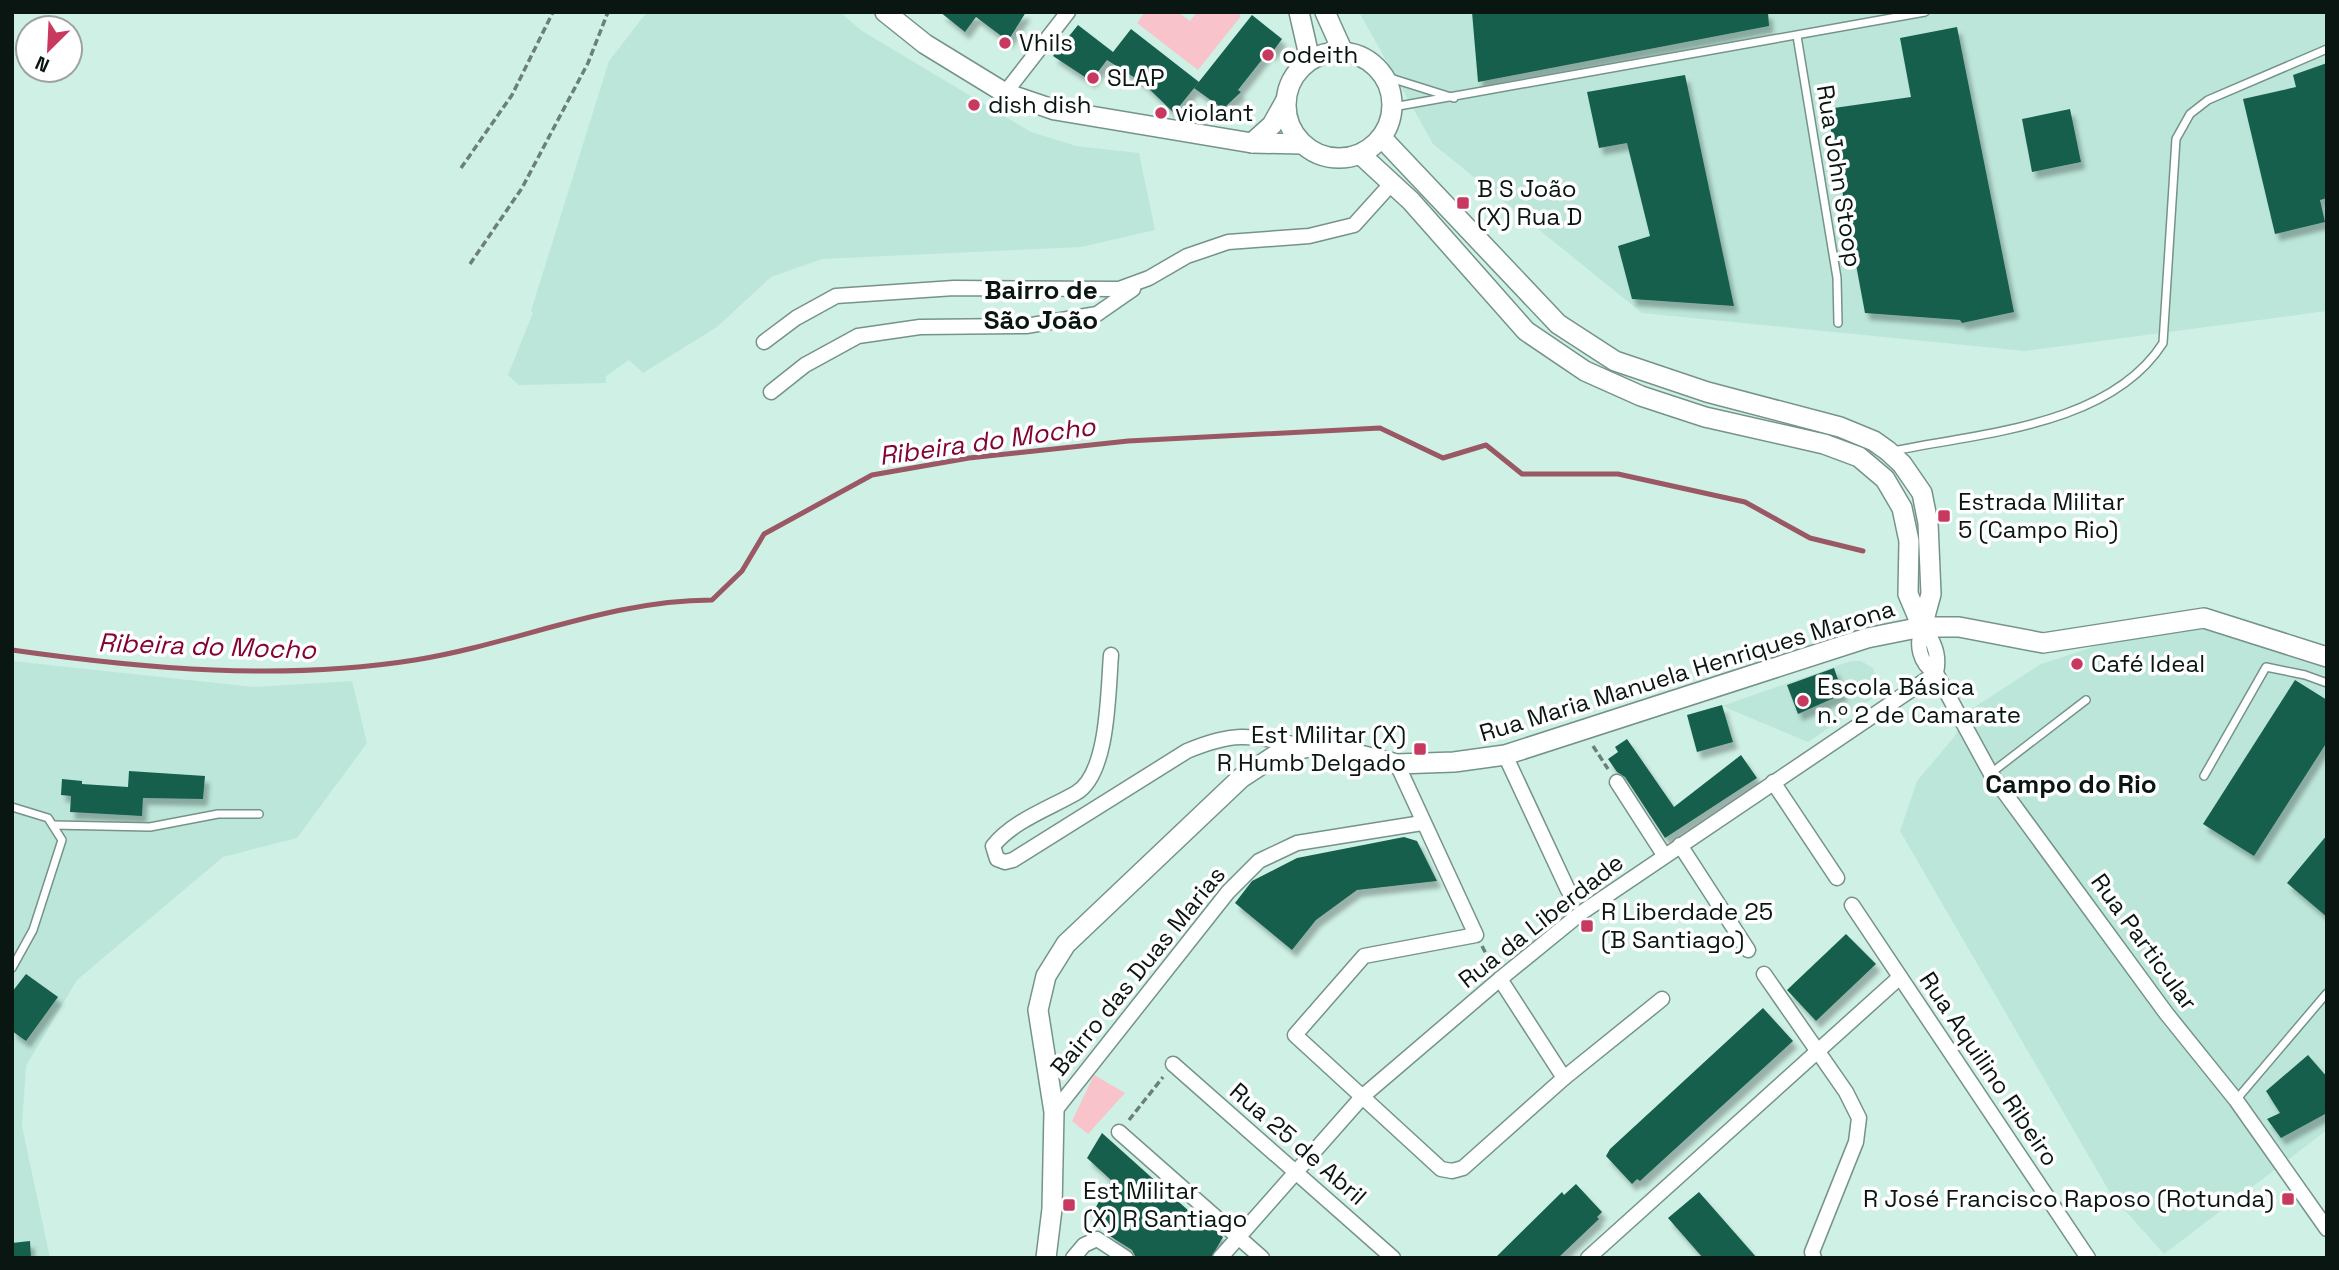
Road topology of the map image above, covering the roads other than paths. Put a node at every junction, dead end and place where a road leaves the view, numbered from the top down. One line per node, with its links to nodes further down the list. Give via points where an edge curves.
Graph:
1 (885, 12): 11 (street, via 925,44)
2 (1068, 12): 11 (street)
3 (1299, 12): 9 (street)
4 (1325, 12): 8 (street)
5 (1925, 12): 6 (lane)
6 (1797, 36): 12 (lane); 21 (lane, Rua John Stoop, via 1837,278)
7 (2327, 49): 24 (lane, via 2208,100 2184,122 2176,139 2162,343 2143,370 2096,401 2032,423)
8 (1343, 52): 9 (street); 10 (street, via 1371,62)
9 (1310, 60): 13 (street, via 1296,73)
10 (1384, 76): 12 (lane); 14 (street)
11 (1005, 93): 16 (street, via 1055,110)
12 (1454, 98): 14 (lane)
13 (1286, 100): 16 (street, via 1272,125); 17 (street, via 1290,127)
14 (1393, 107): 15 (street)
15 (1382, 138): 18 (street); 24 (street, via 1558,324 1615,361 1707,392 1840,427)
16 (1252, 143): 17 (street)
17 (1302, 144): 18 (street, via 1320,155 1340,159)
18 (1360, 155): 19 (street)
19 (1391, 184): 20 (street, via 1354,225 1309,236 1228,242 1186,256); 25 (street, via 1526,331 1585,371 1705,417 1824,444 1859,457 1885,479 1902,508 1909,541 1908,594)
20 (1149, 278): 22 (street, via 1119,289 954,288 836,296); 23 (street, via 1097,314 1026,326 920,327 858,336 805,365)
21 (1839, 323)
22 (764, 342)
23 (771, 392)
24 (1888, 451): 25 (street, via 1922,493 1928,523 1931,594)
25 (1922, 627): 27 (street, Rua Maria Manuela Henriques Marona, via 1959,627 2043,643 2204,618); 28 (street, Rua Particular, via 1933,639); 32 (street, Rua Maria Manuela Henriques Marona, via 1867,638)
26 (1111, 655): 31 (street, via 1094,773 1079,792 1004,834 993,846 997,859 1013,860 1187,751 1215,740 1245,734)
27 (2327, 657)
28 (1936, 673): 34 (street, Rua Particular); 37 (street, Rua da Liberdade)
29 (2327, 683): 35 (lane, via 2266,667)
30 (2086, 700): 34 (lane)
31 (1308, 747): 33 (street, Rua Maria Manuela Henriques Marona); 59 (street, Rua Maria Manuela Henriques Marona, via 1276,755 1241,778 1066,944 1046,976 1038,1010)
32 (1505, 754): 33 (street, Rua Maria Manuela Henriques Marona); 45 (street)
33 (1397, 764): 40 (street)
34 (1991, 774): 58 (street, Rua Particular, via 2166,1013)
35 (2204, 776)
36 (1617, 782): 43 (street)
37 (1773, 782): 42 (street, Rua da Liberdade); 44 (street)
38 (12, 807): 41 (lane, via 48,818)
39 (259, 814): 41 (lane, via 218,814 150,827)
40 (1422, 823): 57 (street, via 1476,935 1364,956 1295,1035); 59 (street, Bairro das Duas Marias, via 1297,843 1259,861 1228,891)
41 (53, 825): 48 (lane, via 62,840 33,930)
42 (1680, 845): 43 (street, Rua da Liberdade); 47 (street)
43 (1664, 855): 51 (street, Rua da Liberdade)
44 (1837, 878)
45 (1568, 890)
46 (1852, 905): 50 (street, Rua Aquilino Ribeiro)
47 (1748, 950)
48 (12, 968)
49 (1764, 974): 54 (street)
50 (1900, 977): 54 (street); 72 (street, Rua Aquilino Ribeiro)
51 (1500, 979): 56 (street); 57 (street, Rua da Liberdade)
52 (2327, 993): 58 (lane)
53 (1662, 999): 56 (street)
54 (1817, 1051): 64 (street, via 1859,1118 1856,1142); 71 (street)
55 (1173, 1064): 61 (street, Rua 25 de Abril)
56 (1564, 1078): 57 (street, via 1463,1168 1452,1171 1441,1169)
57 (1363, 1096): 61 (street, Rua da Liberdade)
58 (2236, 1100): 62 (street, Rua Particular)
59 (1054, 1112): 65 (street, Rua Maria Manuela Henriques Marona)
60 (1119, 1132): 63 (street)
61 (1296, 1172): 63 (street, Rua da Liberdade); 70 (street, Rua 25 de Abril)
62 (2327, 1229)
63 (1238, 1237): 68 (street, Rua da Liberdade); 69 (street)
64 (1812, 1256)
65 (1046, 1258)
66 (1073, 1258): 67 (street, via 1097,1238)
67 (1126, 1258)
68 (1220, 1258)
69 (1262, 1258)
70 (1392, 1258)
71 (1588, 1258)
72 (2088, 1258)

